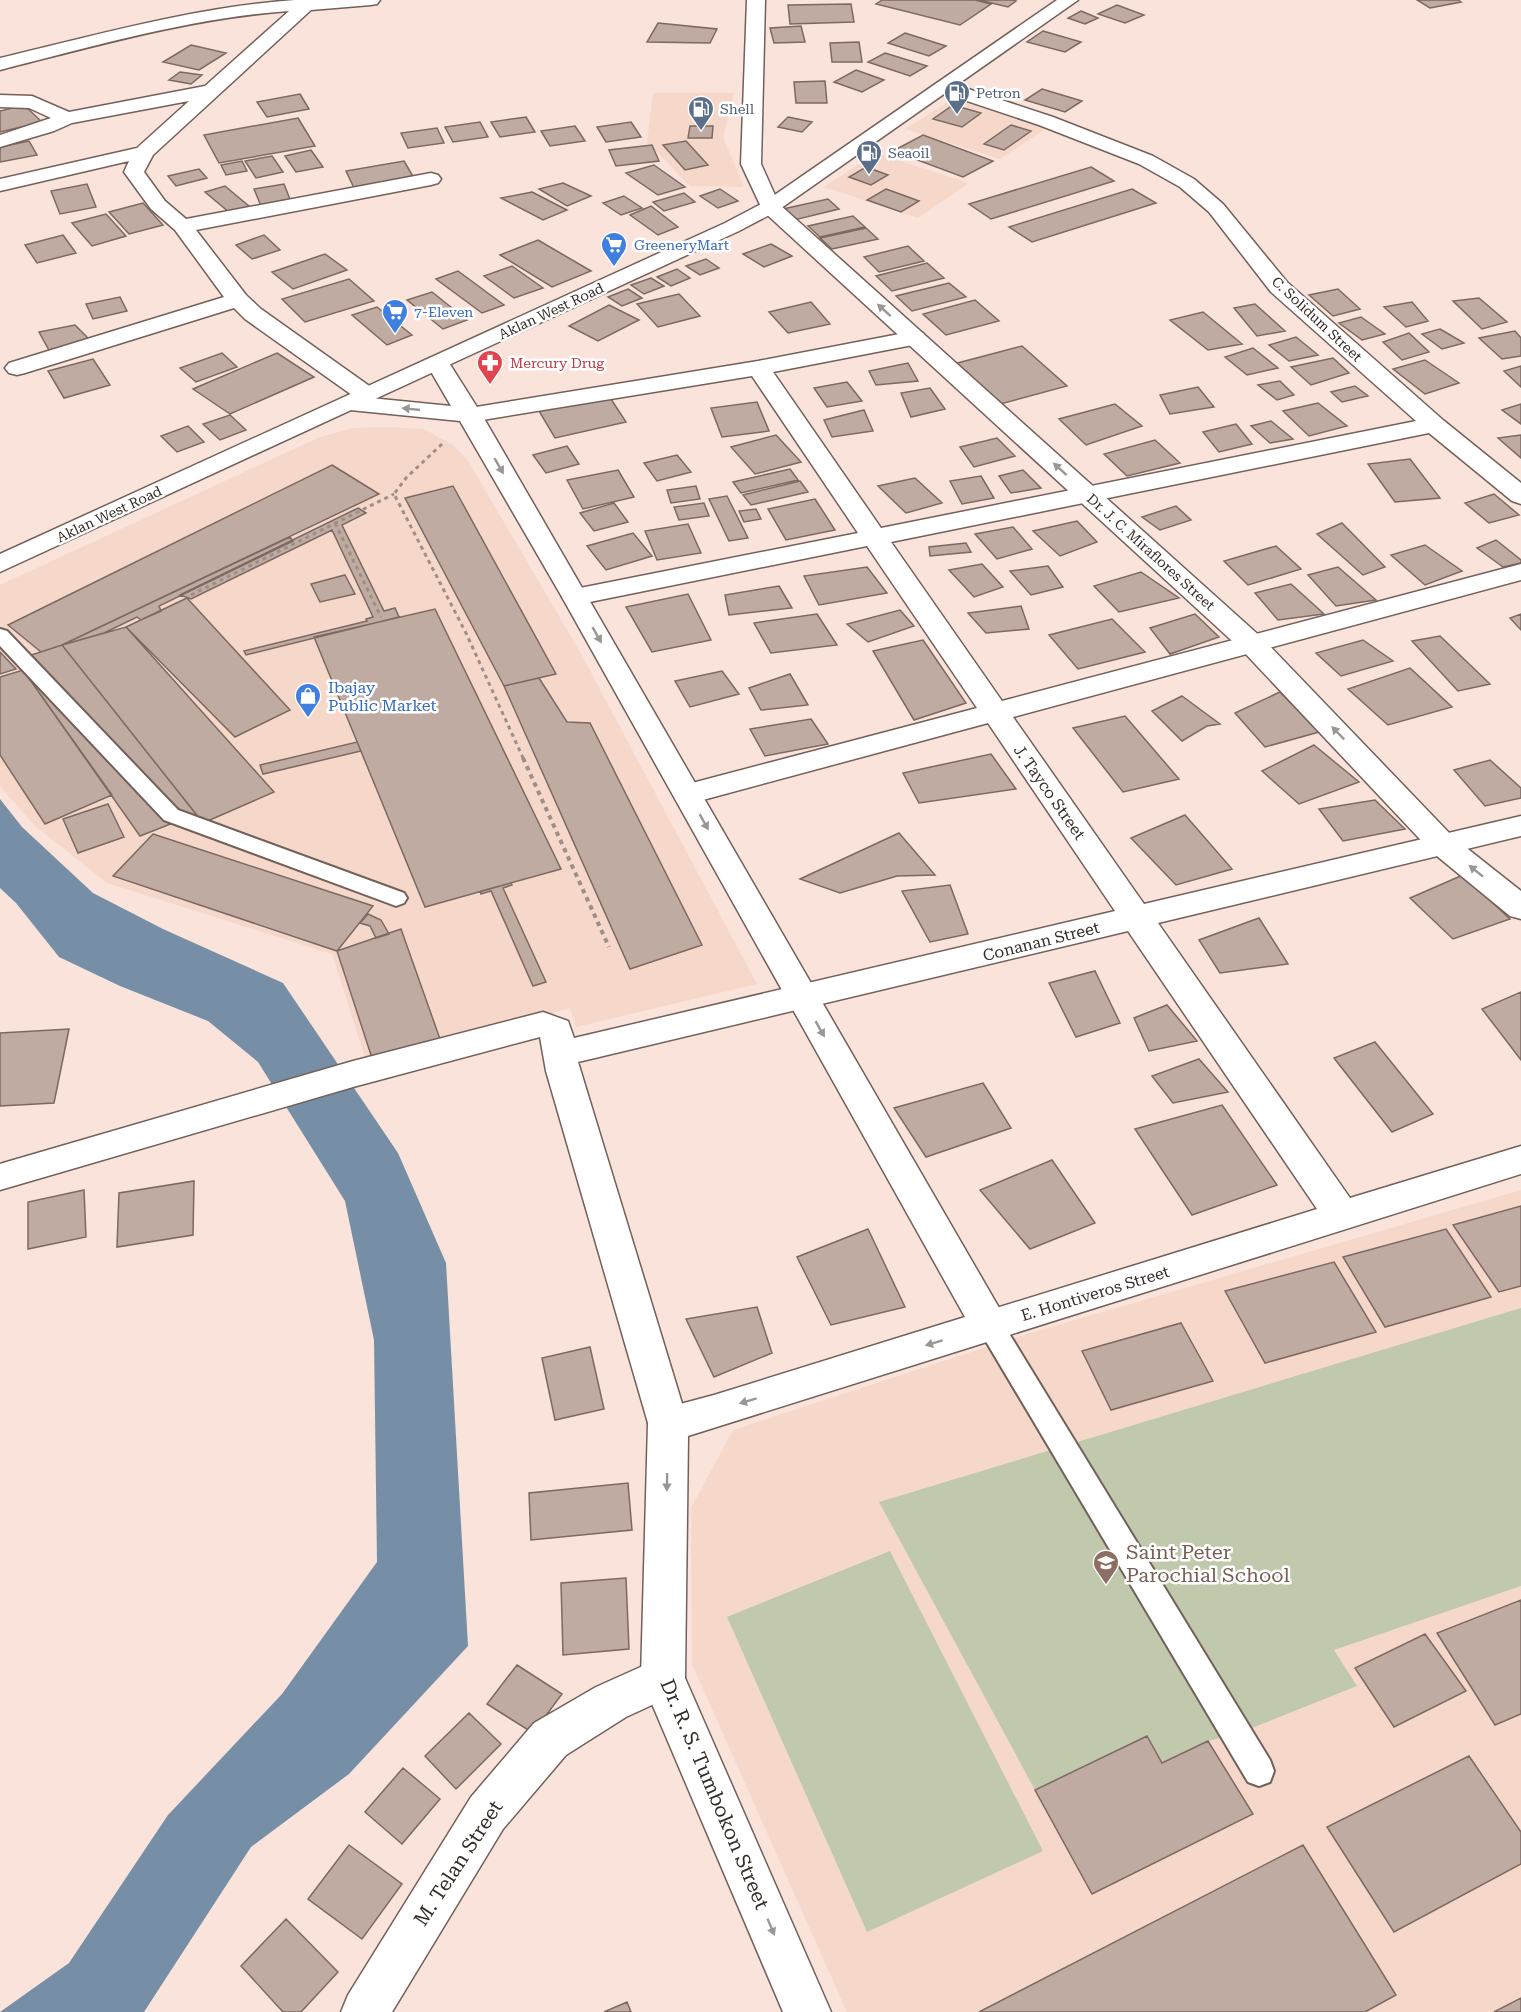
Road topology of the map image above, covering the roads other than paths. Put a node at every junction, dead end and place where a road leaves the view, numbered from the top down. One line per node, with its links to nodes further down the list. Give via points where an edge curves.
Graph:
1 (371, 0): 4 (street)
2 (756, 0): 14 (street, via 751,164)
3 (1069, 0): 6 (street, Aklan West Road)
4 (306, 5): 5 (street, via 257,9 130,32); 7 (street)
5 (0, 64)
6 (944, 87): 14 (street, Aklan West Road); 23 (street, C. Solidum Street, via 1146,160 1187,183 1216,208 1279,287)
7 (211, 91): 9 (street); 11 (street)
8 (0, 101): 9 (street, via 32,102)
9 (67, 118): 10 (street)
10 (0, 141)
11 (144, 152): 13 (street); 15 (street, via 134,172 158,205)
12 (431, 178): 15 (street)
13 (0, 184)
14 (770, 207): 17 (street, Dr. J. C. Miraflores Street, one-way to 14); 18 (street, Aklan West Road)
15 (182, 226): 16 (street)
16 (238, 300): 19 (street); 21 (street)
17 (915, 338): 20 (street); 26 (street, Dr. J. C. Miraflores Street, one-way to 17)
18 (438, 363): 21 (street, Aklan West Road); 22 (street)
19 (17, 368)
20 (758, 368): 22 (street); 28 (street, J. Tayco Street)
21 (359, 399): 22 (street, one-way to 21); 29 (street, Aklan West Road)
22 (470, 415): 31 (street, one-way to 31)
23 (1434, 425): 25 (street, C. Solidum Street); 26 (street)
24 (1521, 464): 25 (street)
25 (1493, 473): 27 (street, C. Solidum Street)
26 (1088, 494): 28 (street); 33 (street, Dr. J. C. Miraflores Street)
27 (1521, 496)
28 (874, 537): 31 (street); 34 (street, J. Tayco Street)
29 (0, 564)
30 (1521, 572): 33 (street)
31 (575, 597): 35 (street, one-way to 35)
32 (0, 635): 38 (lane, via 171,815)
33 (1252, 644): 34 (street); 37 (street, Dr. J. C. Miraflores Street, one-way to 33)
34 (995, 713): 35 (street); 40 (street, J. Tayco Street)
35 (688, 794): 41 (street, one-way to 41)
36 (1521, 826): 37 (street, Conanan Street)
37 (1443, 845): 39 (street, Dr. J. C. Miraflores Street, one-way to 37); 40 (street, Conanan Street)
38 (396, 898)
39 (1521, 908)
40 (1137, 918): 41 (street, Conanan Street); 45 (street, J. Tayco Street)
41 (802, 998): 42 (street, Conanan Street, via 573,1051); 46 (street, one-way to 46)
42 (561, 1050): 44 (street, via 556,1030 543,1024 353,1074); 47 (street, Dr. R. S. Tumbokon Street, via 563,1071)
43 (1521, 1160): 45 (street, E. Hontiveros Street)
44 (3, 1177)
45 (1342, 1216): 46 (street, E. Hontiveros Street)
46 (990, 1325): 47 (street, E. Hontiveros Street, one-way to 47); 49 (lane)
47 (668, 1423): 48 (street, Dr. R. S. Tumbokon Street, one-way to 48)
48 (663, 1678): 50 (street, M. Telan Street, via 611,1702 550,1739 487,1813); 51 (street, Dr. R. S. Tumbokon Street, one-way to 51)
49 (1259, 1771)
50 (364, 2012)
51 (807, 2012)

